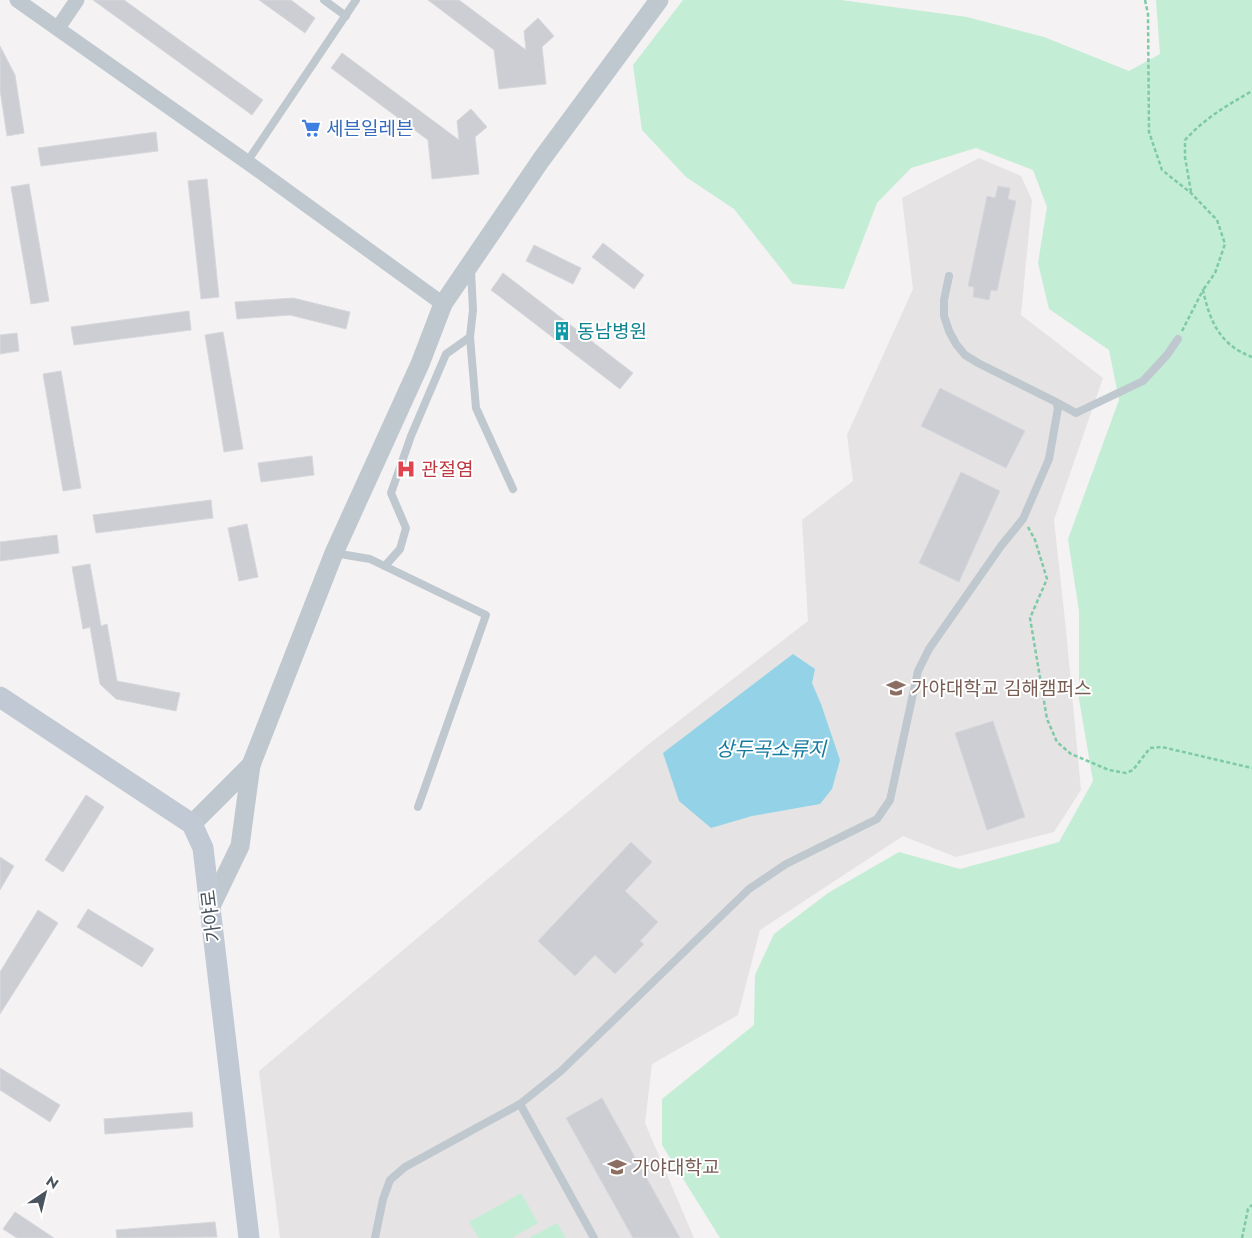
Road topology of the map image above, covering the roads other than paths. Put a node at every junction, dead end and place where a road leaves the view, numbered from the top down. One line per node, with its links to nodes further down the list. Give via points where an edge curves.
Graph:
1 (17, 0): 7 (street)
2 (77, 0): 7 (street)
3 (324, 0): 6 (lane)
4 (356, 0): 6 (lane)
5 (659, 0): 9 (street, via 541,160)
6 (346, 16): 8 (lane)
7 (58, 28): 8 (street)
8 (247, 162): 11 (street)
9 (470, 264): 11 (street); 12 (lane, via 473,310)
10 (950, 276): 14 (lane, via 944,316 956,344 978,363)
11 (443, 304): 16 (street, via 420,364)
12 (470, 337): 15 (lane, via 476,408); 17 (lane, via 446,354 411,436 391,493 406,528 400,549)
13 (1178, 339): 14 (lane, via 1143,381 1076,413)
14 (1056, 402): 23 (lane, via 1058,408 1050,459 1024,519 929,649 918,671 890,800 877,819 786,864 748,889 562,1071)
15 (513, 489)
16 (334, 553): 17 (lane); 19 (street)
17 (385, 566): 20 (lane, via 486,615)
18 (0, 697): 21 (main road)
19 (251, 764): 21 (street); 22 (street, via 240,846)
20 (418, 807)
21 (192, 824): 22 (main road, 가야로, via 203,848)
22 (210, 908): 24 (main road, 가야로)
23 (520, 1104): 25 (lane, via 405,1166 390,1180); 26 (lane)
24 (249, 1238)
25 (375, 1238)
26 (594, 1238)

